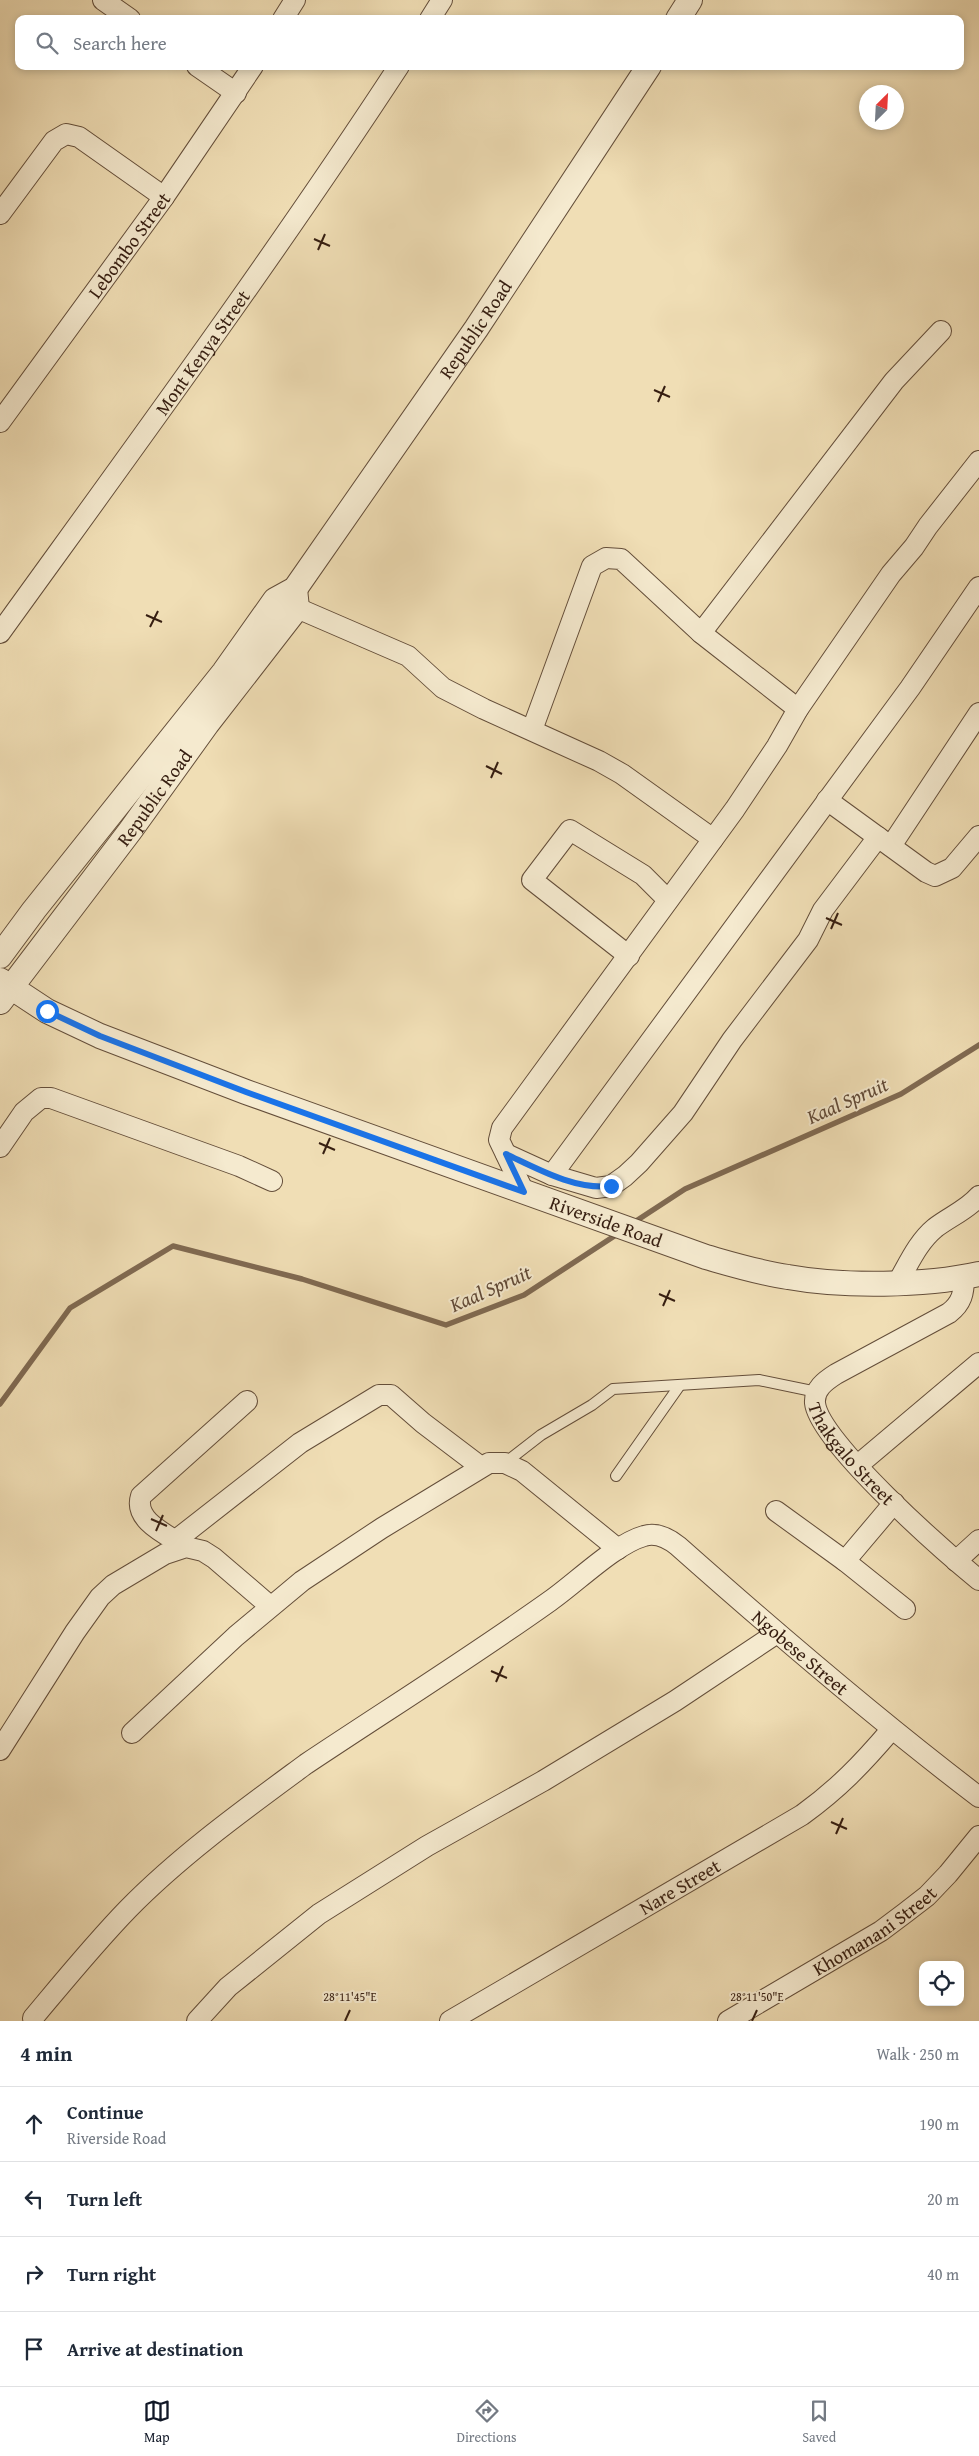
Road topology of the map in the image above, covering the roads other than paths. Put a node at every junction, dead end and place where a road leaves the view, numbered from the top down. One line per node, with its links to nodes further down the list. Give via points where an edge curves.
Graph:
1 (103, 0): 5 (street)
2 (295, 0): 6 (street)
3 (442, 0): 7 (street)
4 (690, 0): 8 (street)
5 (124, 15)
6 (286, 15)
7 (433, 15)
8 (681, 15)
9 (203, 70): 13 (street)
10 (250, 70): 13 (street, Lebombo Street)
11 (395, 70): 22 (street, Mont Kenya Street, via 266,263)
12 (646, 70): 20 (street, Republic Road)
13 (236, 93): 14 (street, Lebombo Street)
14 (164, 197): 15 (street, via 79,136 66,134 54,141); 17 (street, Lebombo Street)
15 (0, 214)
16 (941, 331): 21 (street, via 894,381)
17 (0, 422)
18 (979, 461): 23 (street, via 891,574)
19 (979, 587): 26 (street)
20 (296, 598): 25 (street, via 408,656 444,688); 31 (street, Republic Road, via 274,600 224,672); 33 (street, Republic Road, via 256,664)
21 (701, 633): 23 (street); 25 (street, via 621,559 606,558 592,566)
22 (0, 634)
23 (798, 709): 28 (street, via 778,746)
24 (979, 713): 29 (street)
25 (532, 730): 28 (street, via 622,774)
26 (827, 800): 29 (street); 36 (street)
27 (979, 836): 29 (street, via 952,868 935,876)
28 (713, 839): 30 (street)
29 (885, 842): 36 (street, via 823,910 808,940 732,1040 683,1113 639,1163 611,1186 596,1188)
30 (668, 900): 32 (street); 32 (street, via 643,875 570,830 532,880)
31 (0, 956)
32 (629, 956): 35 (street, via 502,1128 499,1140)
33 (4, 990): 38 (street, Riverside Road, via 100,1036)
34 (0, 1147): 37 (street, via 24,1112 42,1098 51,1098)
35 (506, 1154): 36 (street); 38 (street)
36 (552, 1175)
37 (272, 1181)
38 (524, 1192): 40 (street, Riverside Road, via 638,1234 752,1270 831,1282)
39 (979, 1196): 40 (street, via 925,1238)
40 (898, 1282): 41 (street, Riverside Road)
41 (971, 1284): 44 (street, Thakgalo Street, via 958,1307 836,1374)
42 (979, 1363): 47 (street)
43 (680, 1385): 44 (lane, via 759,1380); 46 (lane, via 613,1389 541,1435); 49 (lane)
44 (817, 1392): 47 (street, Thakgalo Street, via 815,1403 823,1424)
45 (247, 1401): 53 (street, via 141,1496 138,1505 141,1514)
46 (505, 1463): 48 (street, via 489,1463); 54 (street, via 530,1477)
47 (858, 1465): 50 (street, Thakgalo Street)
48 (481, 1467): 53 (street, via 391,1395 379,1395 300,1443); 58 (street, via 337,1556)
49 (616, 1476)
50 (894, 1503): 55 (street); 56 (street, Thakgalo Street)
51 (776, 1511): 55 (street)
52 (979, 1540): 56 (street)
53 (181, 1543): 58 (street, via 214,1558); 63 (street, via 113,1585 100,1597)
54 (618, 1549): 60 (street, Ngobese Street, via 655,1534 670,1540); 66 (street, Ngobese Street, via 549,1602 306,1764 184,1858 128,1909)
55 (845, 1561): 59 (street)
56 (956, 1561): 57 (street, Thakgalo Street)
57 (979, 1580)
58 (270, 1606): 62 (street)
59 (905, 1609)
60 (777, 1633): 61 (street, Ngobese Street); 67 (street, via 675,1701 427,1846 319,1914 228,1987)
61 (891, 1730): 64 (street, Ngobese Street); 68 (street, Nare Street, via 856,1771 802,1816)
62 (132, 1733)
63 (0, 1750)
64 (979, 1797)
65 (979, 1836): 69 (street, Khomanani Street, via 932,1890 881,1931)
66 (32, 2018)
67 (197, 2021)
68 (450, 2021)
69 (728, 2021)

